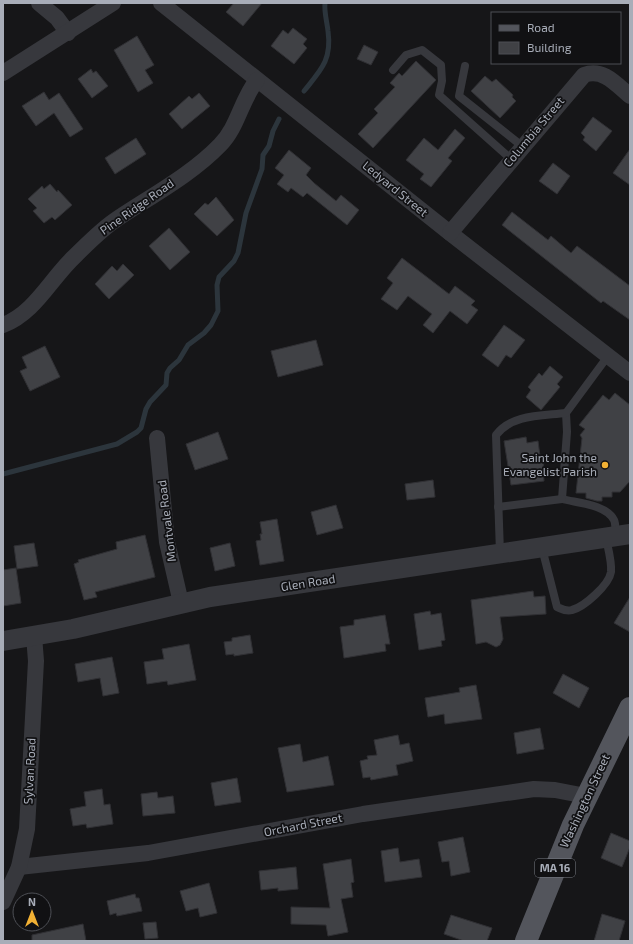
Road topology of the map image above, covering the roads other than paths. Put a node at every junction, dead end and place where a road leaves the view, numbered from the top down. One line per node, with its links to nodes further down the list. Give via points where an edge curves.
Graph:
1 (39, 3): 4 (street, via 57,18)
2 (113, 3): 4 (street)
3 (161, 3): 8 (street, Ledyard Street)
4 (68, 32): 7 (street)
5 (465, 66): 10 (lane, via 459,96)
6 (393, 70): 11 (lane, via 406,55 422,50 441,65 442,81 439,95)
7 (3, 73)
8 (258, 80): 12 (street, Ledyard Street); 13 (street, Pine Ridge Road, via 247,93 232,130 220,146 179,178 112,222 74,257 26,310)
9 (630, 96): 10 (street, Columbia Street, via 606,76 591,72 584,75)
10 (522, 146): 11 (street, Columbia Street)
11 (511, 159): 12 (street, Columbia Street)
12 (450, 233): 14 (street, Ledyard Street)
13 (3, 325)
14 (608, 356): 15 (street, Ledyard Street); 16 (lane)
15 (630, 373)
16 (566, 413): 18 (lane); 19 (lane, via 515,420 496,435)
17 (157, 438): 23 (street, Montvale Road, via 167,542)
18 (562, 499): 19 (lane); 20 (lane, via 593,506 606,512 614,520)
19 (498, 507): 22 (lane)
20 (621, 536): 21 (street, Glen Road); 21 (lane, via 611,572 603,589 572,610 565,611 557,607 553,599)
21 (542, 548): 22 (street, Glen Road)
22 (500, 554): 23 (street, Glen Road)
23 (181, 603): 24 (street, Glen Road)
24 (34, 636): 25 (street, Glen Road); 28 (street, Sylvan Road, via 36,661 28,815)
25 (3, 641)
26 (630, 708): 27 (main road, Washington Street / MA 16)
27 (586, 796): 28 (street, Orchard Street, via 534,789 363,814 148,853); 30 (main road, Washington Street / MA 16)
28 (19, 867): 29 (street, Sylvan Road)
29 (3, 902)
30 (526, 941)

